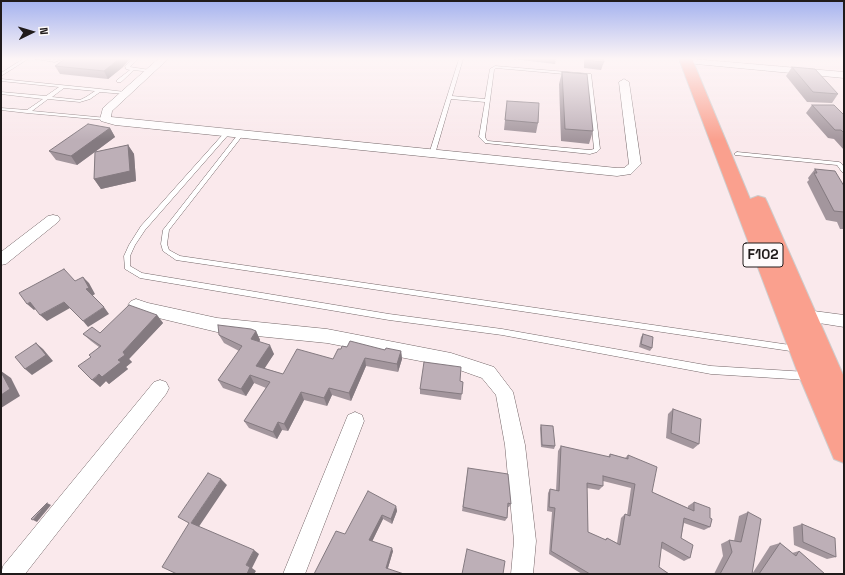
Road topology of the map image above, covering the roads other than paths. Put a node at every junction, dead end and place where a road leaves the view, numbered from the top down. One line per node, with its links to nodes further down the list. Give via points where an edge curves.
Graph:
1 (64, 86): 9 (lane); 13 (lane)
2 (134, 86): 11 (street)
3 (453, 86): 12 (lane)
4 (489, 86): 14 (lane)
5 (590, 86): 14 (lane, via 597,148 590,152 487,142 482,137)
6 (625, 86): 20 (street, via 635,164 627,171)
7 (703, 86): 29 (highway, F102)
8 (704, 86): 21 (highway, F102)
9 (100, 90): 11 (lane); 13 (lane, via 80,101)
10 (1, 92): 13 (lane)
11 (125, 93): 17 (street, via 107,110)
12 (450, 97): 14 (lane); 20 (lane)
13 (48, 98): 16 (lane)
14 (487, 101)
15 (1, 109): 16 (lane)
16 (27, 112): 17 (lane)
17 (105, 119): 18 (street)
18 (226, 133): 19 (street); 30 (lane, via 143,228 132,245 127,267 140,275 389,317 502,332 711,370)
19 (241, 134): 20 (street); 29 (lane, via 166,230 166,251 178,258)
20 (432, 154)
21 (737, 154): 22 (lane); 27 (highway, F102)
22 (841, 164): 23 (lane)
23 (844, 171)
24 (53, 219): 25 (street)
25 (1, 260)
26 (136, 306): 37 (street, via 217,325 342,339 451,360 488,372 504,392 515,445 525,541)
27 (806, 316): 28 (street); 29 (highway, F102)
28 (844, 321)
29 (812, 353): 30 (highway, F102)
30 (823, 379): 32 (highway, F102); 34 (highway, F102)
31 (160, 388): 35 (street)
32 (844, 407)
33 (356, 421): 36 (street)
34 (844, 449)
35 (11, 574)
36 (294, 574)
37 (522, 574)

